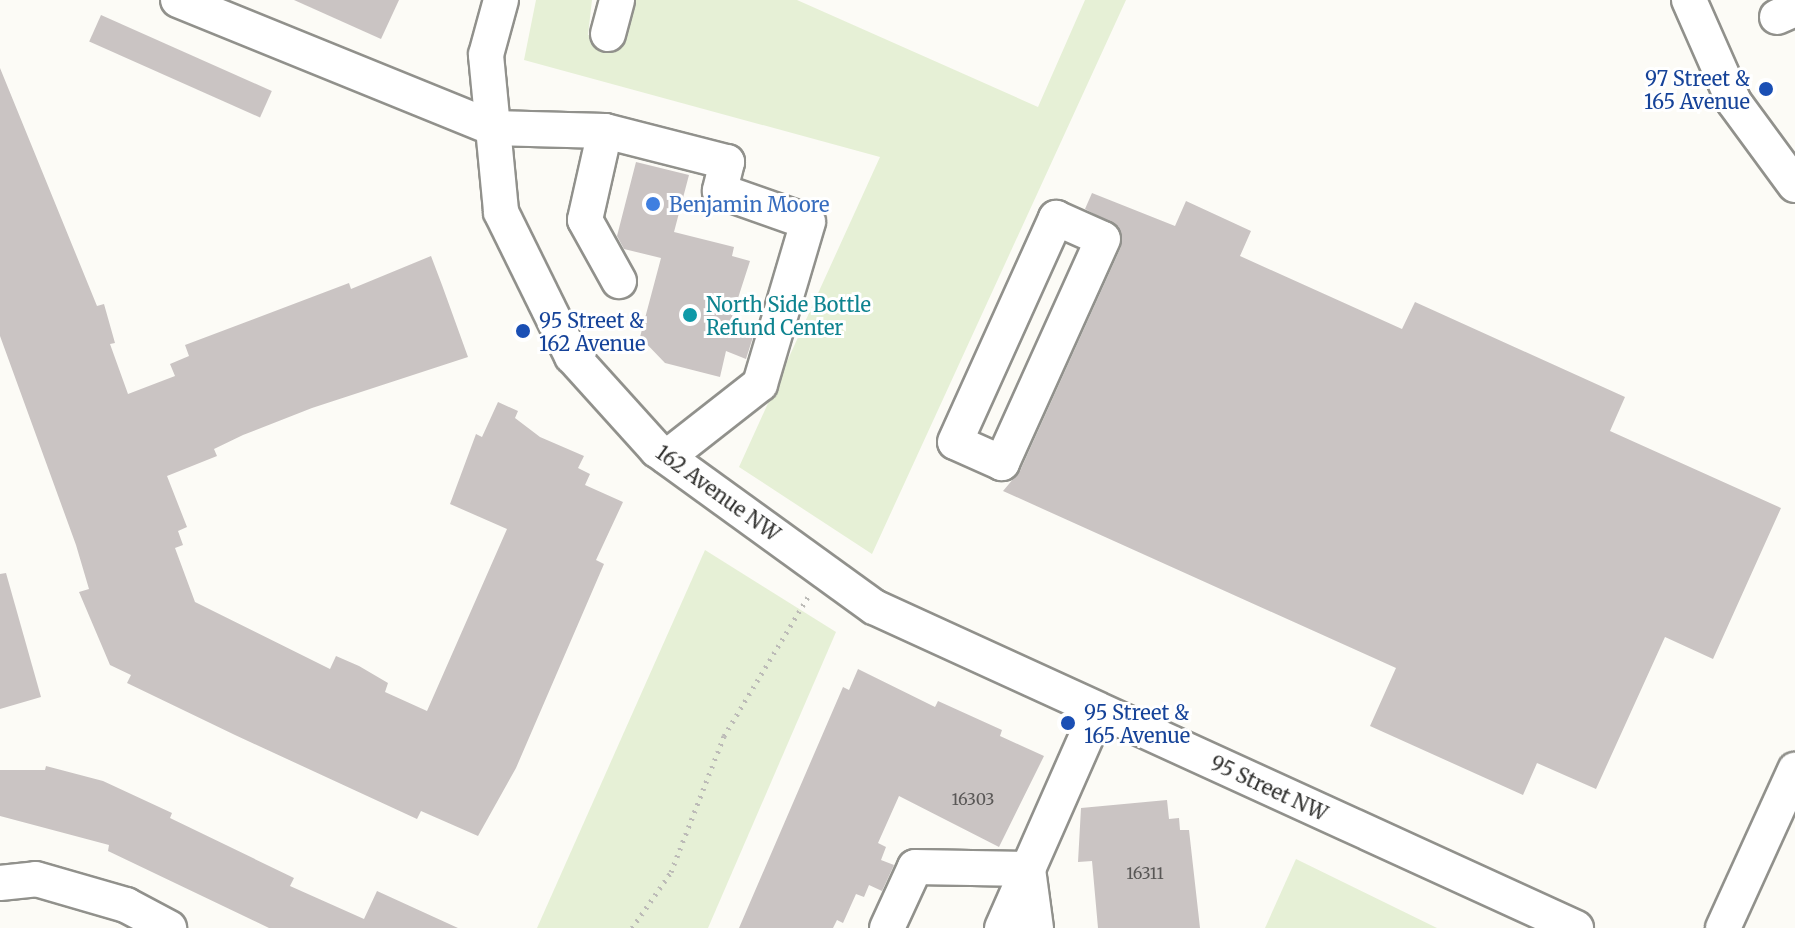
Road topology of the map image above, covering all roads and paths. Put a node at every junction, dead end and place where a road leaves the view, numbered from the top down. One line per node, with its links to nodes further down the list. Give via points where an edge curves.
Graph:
1 (178, 0): 6 (street)
2 (501, 0): 6 (street, 162 Avenue NW, via 486,55)
3 (617, 0): 5 (street)
4 (1689, 0): 8 (street, via 1734,102)
5 (608, 34)
6 (493, 128): 7 (street); 11 (street, 162 Avenue NW, via 501,212 572,356)
7 (605, 131): 10 (street, via 585,220); 11 (street, via 727,162 720,191 808,222 760,384)
8 (1795, 185)
9 (1103, 239): 9 (street, via 1056,218 955,442 1002,463)
10 (619, 281)
11 (667, 457): 12 (street, 162 Avenue NW)
12 (825, 571): 13 (street, 162 Avenue NW); 19 (path, via 724,736 671,872)
13 (874, 607): 14 (street, 95 Street NW)
14 (1098, 710): 16 (street); 23 (street, 95 Street NW)
15 (1795, 770): 24 (street)
16 (1028, 869): 20 (street, via 915,867); 21 (street); 22 (street)
17 (0, 883): 18 (street, via 36,879 126,905)
18 (169, 928)
19 (632, 928)
20 (887, 928)
21 (1002, 928)
22 (1036, 928)
23 (1576, 928)
24 (1723, 928)

